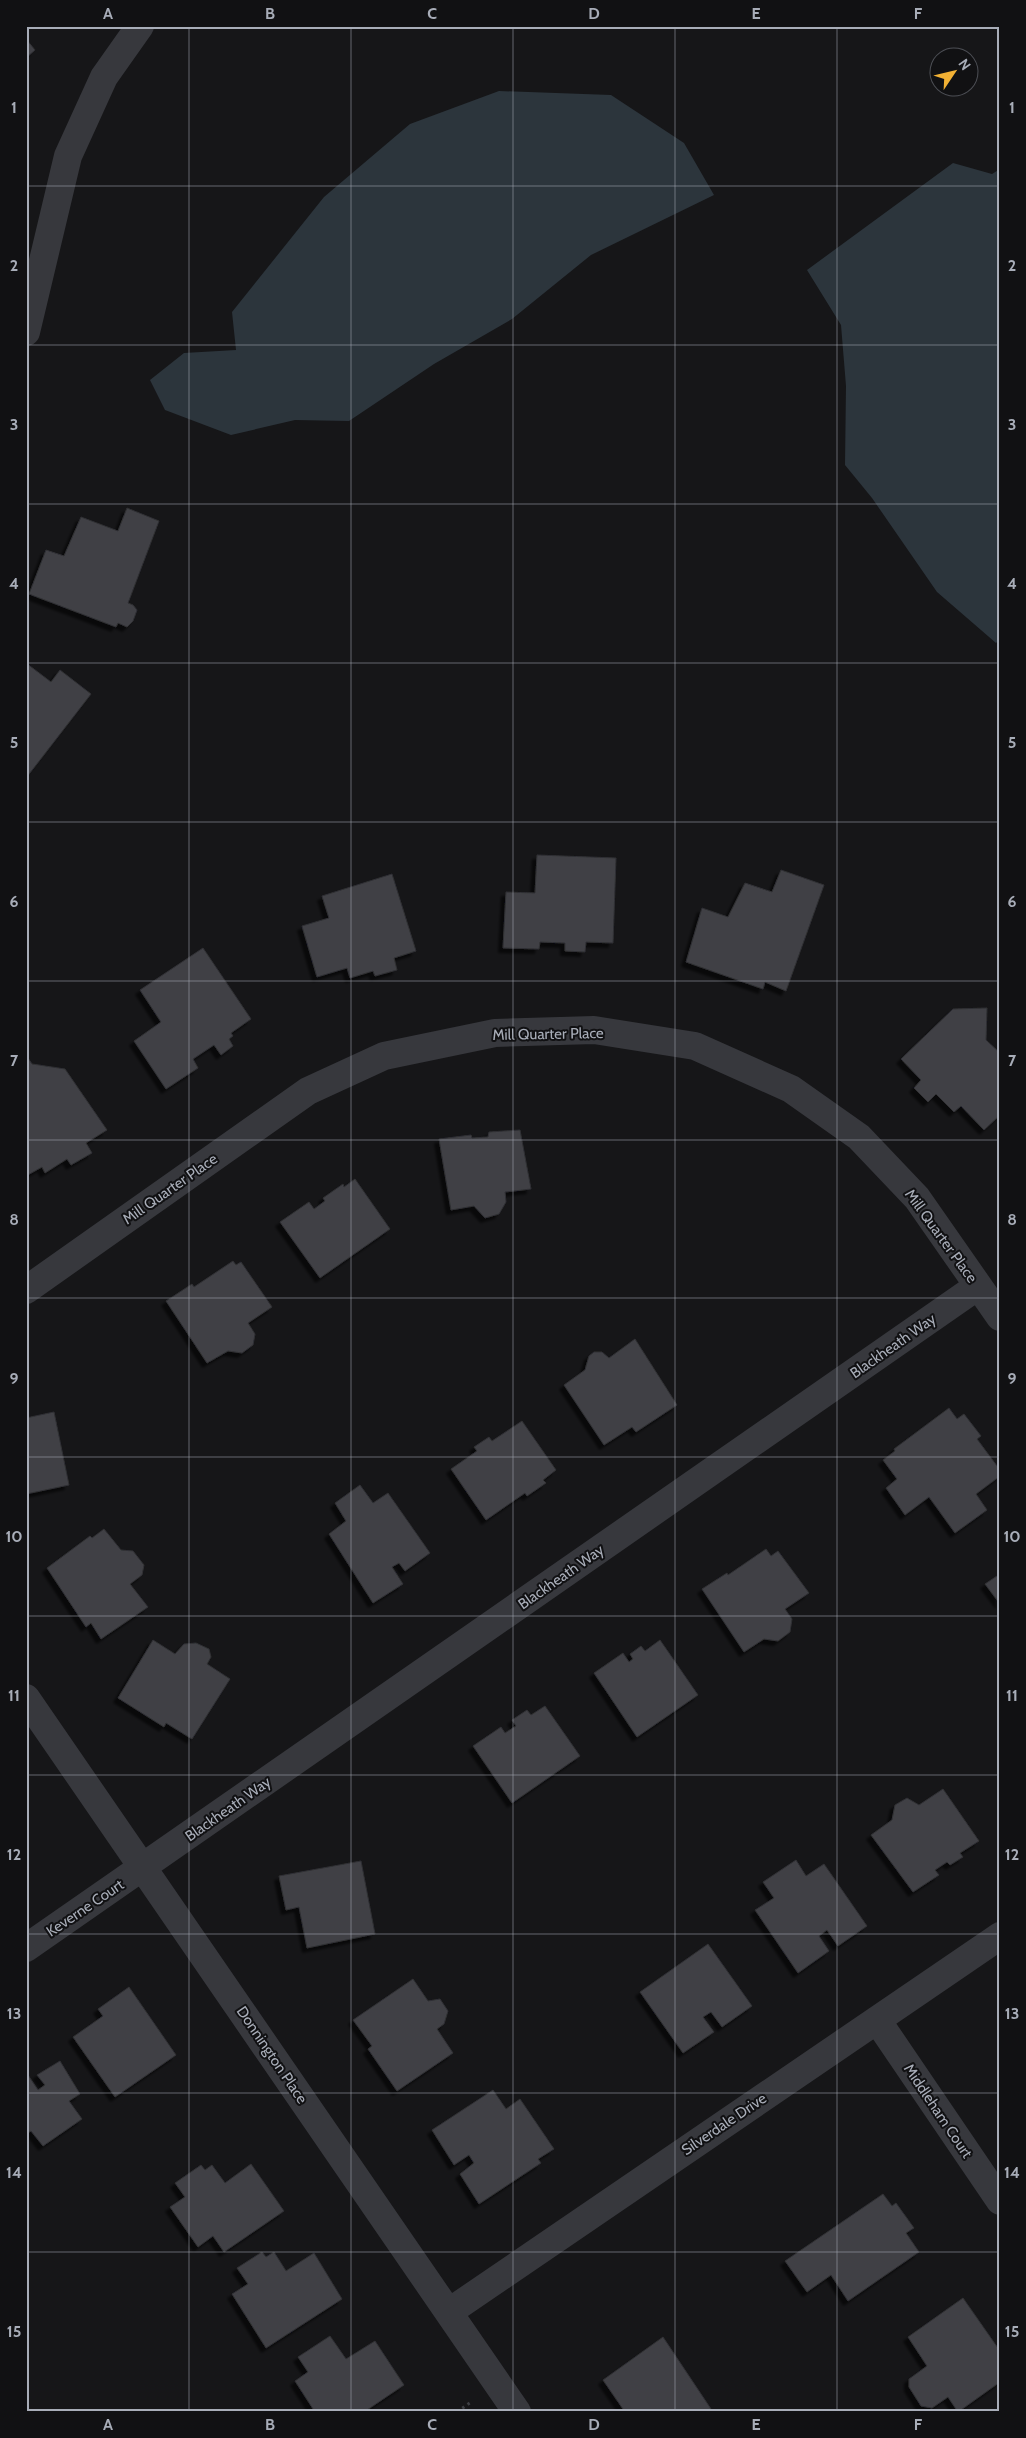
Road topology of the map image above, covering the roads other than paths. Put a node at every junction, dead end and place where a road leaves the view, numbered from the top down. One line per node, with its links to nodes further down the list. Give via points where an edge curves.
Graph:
1 (136, 27): 2 (street, via 104,77 68,156)
2 (26, 332)
3 (978, 1286): 4 (street, Mill Quarter Place, via 917,1198 859,1137 791,1089 695,1046 594,1030 495,1033 384,1056 308,1091); 5 (street, Mill Quarter Place); 7 (street, Blackheath Way)
4 (26, 1290)
5 (1000, 1317)
6 (26, 1698): 7 (street, Donnington Place)
7 (143, 1868): 9 (street, Keverne Court); 12 (street, Donnington Place)
8 (1000, 1936): 10 (street, Silverdale Drive)
9 (26, 1948)
10 (877, 2020): 11 (street, Middleham Court); 12 (street, Silverdale Drive)
11 (1000, 2201)
12 (448, 2312): 13 (street, Donnington Place)
13 (517, 2412)

